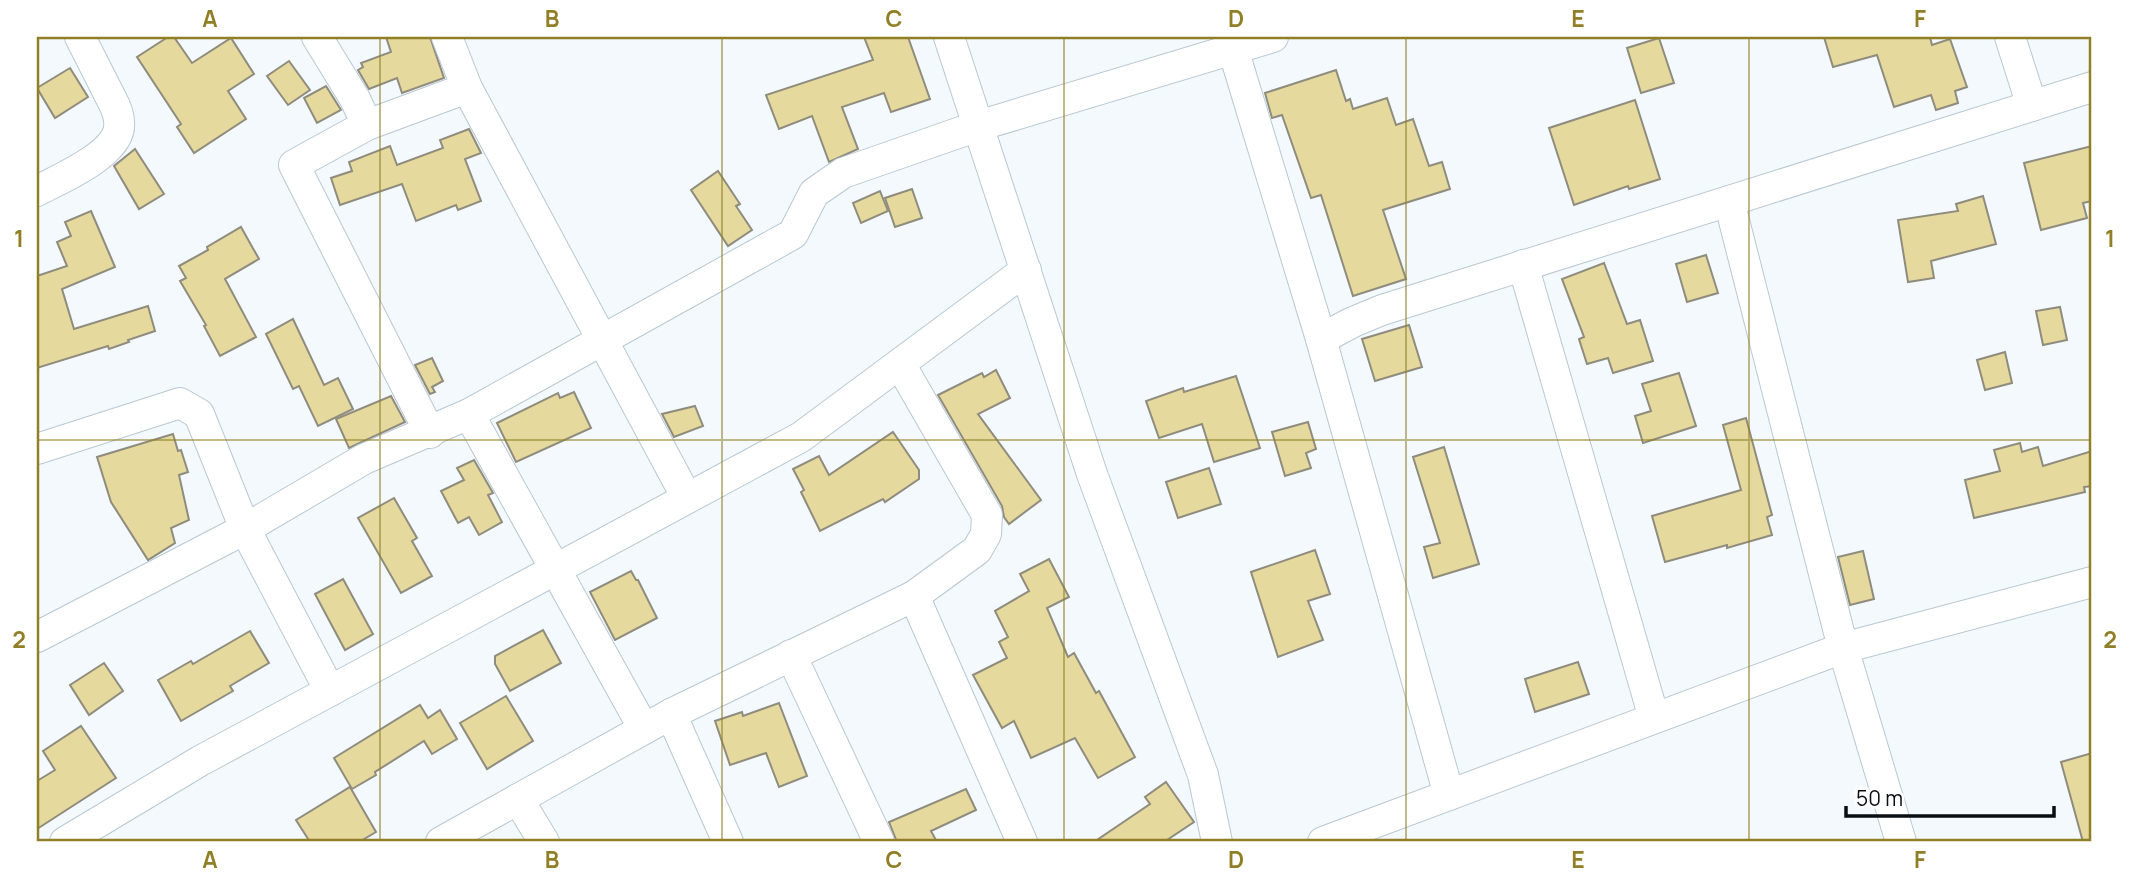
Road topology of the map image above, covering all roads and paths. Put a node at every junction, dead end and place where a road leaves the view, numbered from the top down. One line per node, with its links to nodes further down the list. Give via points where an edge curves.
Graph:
1 (317, 37): 11 (street)
2 (447, 37): 9 (street)
3 (949, 37): 12 (street)
4 (1273, 37): 7 (street)
5 (2010, 37): 10 (street)
6 (89, 39): 13 (street, via 119,118 117,136 89,163)
7 (1233, 49): 12 (street); 18 (street)
8 (2092, 87): 10 (street)
9 (467, 88): 11 (street); 17 (street)
10 (2032, 106): 14 (street)
11 (367, 125): 21 (street, via 294,165)
12 (978, 126): 16 (street); 17 (street, via 843,173 814,192 793,234)
13 (37, 191)
14 (1729, 201): 15 (street); 29 (street)
15 (1523, 265): 18 (street, via 1382,310); 33 (street)
16 (1026, 270): 19 (street); 43 (street, via 1092,474 1203,775)
17 (601, 339): 20 (street); 23 (street)
18 (1321, 340): 35 (street)
19 (900, 364): 23 (street, via 800,437); 27 (street, via 987,515 986,534 977,550)
20 (469, 414): 21 (street); 25 (street)
21 (429, 433): 24 (street, via 364,459)
22 (37, 449): 24 (street, via 180,403 200,414)
23 (687, 498): 25 (street)
24 (245, 529): 28 (street); 31 (street)
25 (555, 569): 31 (street); 34 (street)
26 (2092, 582): 29 (street)
27 (914, 596): 30 (street); 42 (street)
28 (37, 637)
29 (1843, 648): 33 (street); 45 (street)
30 (790, 655): 32 (street); 41 (street)
31 (330, 691): 37 (street, via 200,761)
32 (671, 715): 34 (street); 40 (street)
33 (1654, 718): 35 (street)
34 (644, 729): 36 (street)
35 (1449, 795): 44 (street)
36 (518, 799): 38 (street); 39 (street)
37 (65, 842)
38 (441, 842)
39 (544, 842)
40 (728, 842)
41 (879, 842)
42 (1022, 842)
43 (1217, 842)
44 (1323, 842)
45 (1900, 842)

